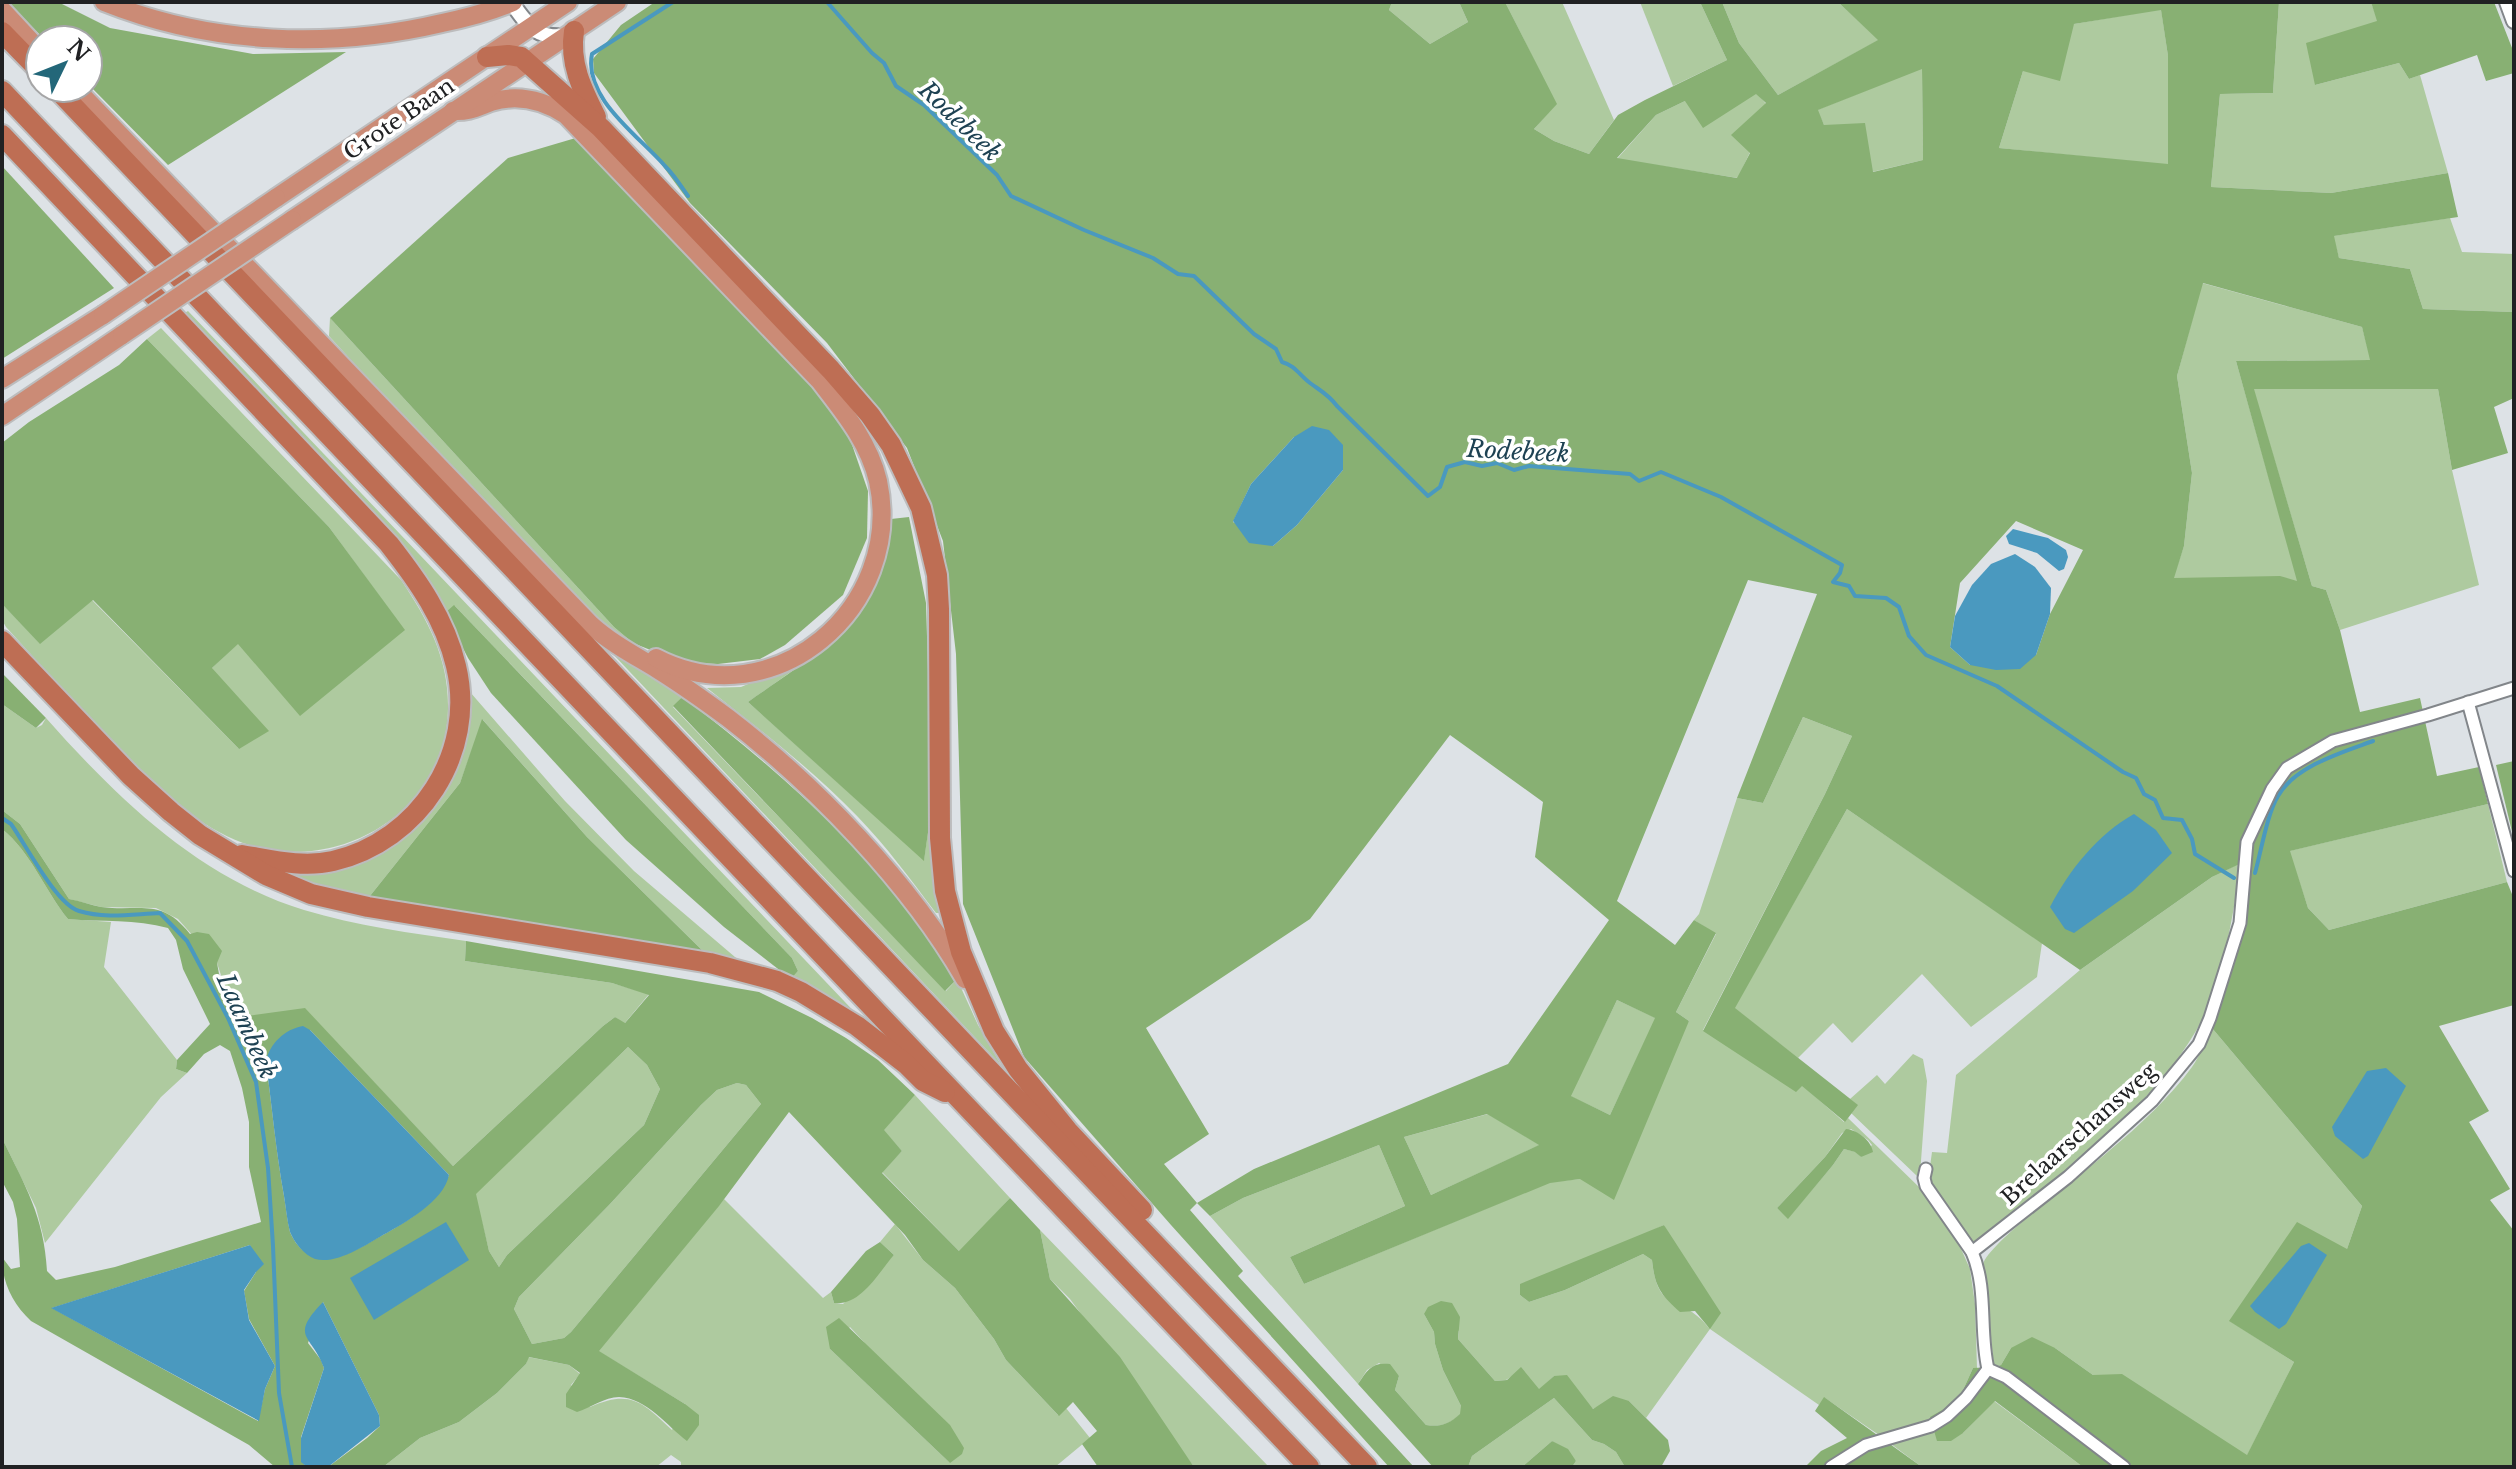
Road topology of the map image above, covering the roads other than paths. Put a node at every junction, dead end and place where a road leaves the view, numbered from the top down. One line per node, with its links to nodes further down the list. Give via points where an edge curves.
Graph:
1 (104, 2): 7 (highway, via 201,31 283,39 375,35)
2 (512, 2): 7 (highway); 9 (street)
3 (568, 2): 9 (highway, Grote Baan)
4 (617, 2): 11 (highway, Grote Baan)
5 (2507, 2): 8 (street)
6 (2, 10): 12 (highway)
7 (466, 10)
8 (2514, 21)
9 (530, 27): 11 (street, via 551,37); 14 (highway, Grote Baan)
10 (2, 32): 13 (highway)
11 (570, 33): 15 (highway, Grote Baan); 20 (highway, via 575,69)
12 (24, 34)
13 (24, 55)
14 (487, 57): 15 (highway, via 508,55); 22 (highway, Grote Baan, bridge)
15 (529, 62): 19 (highway, Grote Baan); 20 (highway)
16 (2, 91): 31 (highway)
17 (71, 104): 34 (highway)
18 (90, 104): 24 (highway)
19 (453, 111): 23 (highway, Grote Baan, bridge); 24 (highway, via 468,112 510,98 542,102 566,115 820,381 863,441 878,481 880,533 865,586 824,638 783,664 731,675 678,667)
20 (601, 128): 30 (highway, via 860,404 908,476 937,575 945,891 961,952)
21 (2, 135): 28 (highway, via 389,544 422,586 456,665 461,693 454,746 447,769 411,820 368,849 330,862 298,864)
22 (2, 379)
23 (2, 416)
24 (578, 611): 30 (highway, via 604,637 729,719 820,799 907,893 947,947)
25 (2, 641): 28 (highway, via 131,776 200,835)
26 (2514, 688): 27 (street, Brelaarschansweg)
27 (2468, 702): 29 (street); 33 (street, Brelaarschansweg, via 2333,741 2287,768 2247,842 2240,923 2199,1044 2152,1101 2068,1177)
28 (231, 853): 31 (highway, via 311,894 710,963 777,981 857,1026 923,1081)
29 (2514, 871)
30 (994, 1031): 34 (highway, via 1068,1131 1205,1279)
31 (960, 1099): 36 (highway)
32 (1926, 1169): 33 (street, via 1931,1195)
33 (1972, 1252): 35 (street, via 1983,1301)
34 (1236, 1329): 37 (highway)
35 (1988, 1369): 38 (street, via 1966,1398 1931,1426 1880,1439); 39 (street, via 2006,1377)
36 (1309, 1467)
37 (1367, 1467)
38 (1831, 1467)
39 (2124, 1467)

